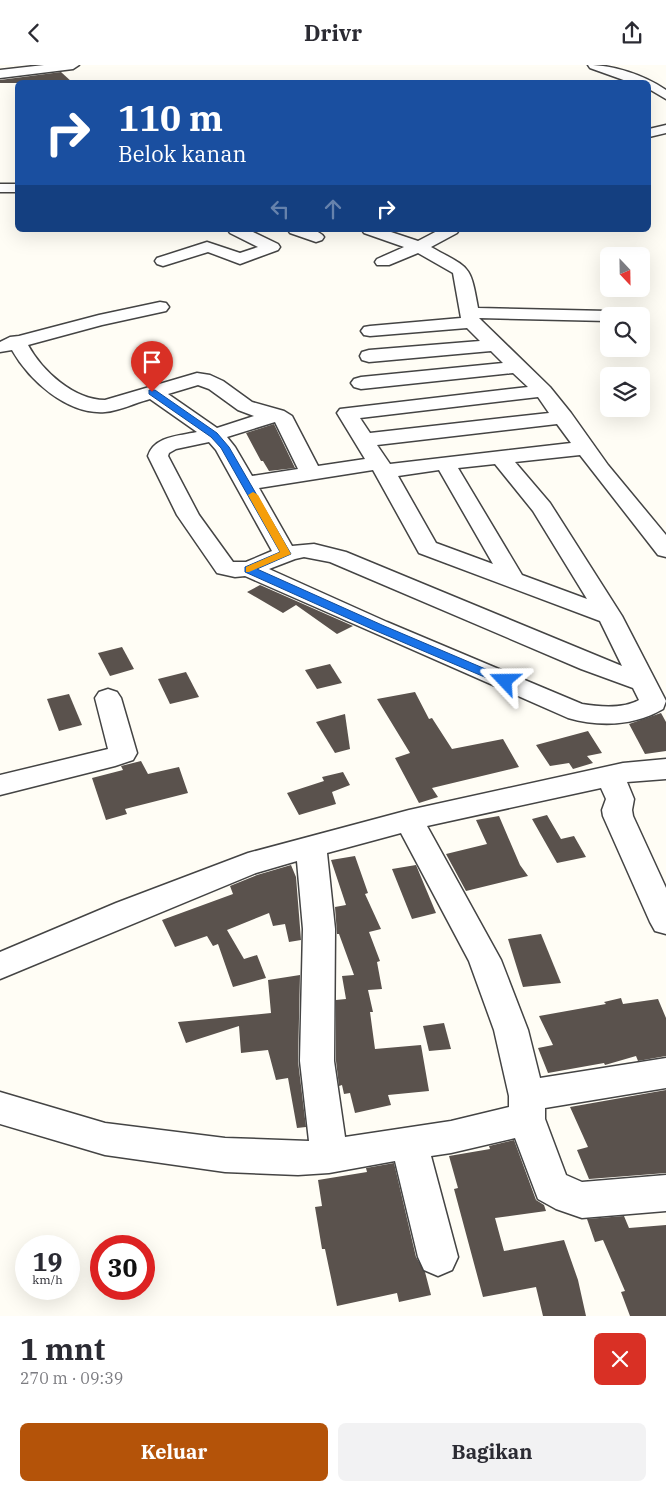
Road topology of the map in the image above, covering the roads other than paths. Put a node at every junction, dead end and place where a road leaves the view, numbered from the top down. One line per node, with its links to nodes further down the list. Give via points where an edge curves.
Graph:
1 (73, 65): 4 (street)
2 (594, 65): 5 (street)
3 (642, 67): 5 (street)
4 (34, 69): 6 (street); 7 (street)
5 (613, 72): 8 (street)
6 (0, 74)
7 (43, 80)
8 (636, 80)
9 (651, 85): 10 (street)
10 (666, 95)
11 (666, 129): 12 (street)
12 (651, 133)
13 (0, 188): 14 (street)
14 (15, 188)
15 (240, 232): 21 (street, via 272,247 240,259 207,247)
16 (302, 232): 19 (street)
17 (376, 232): 20 (street)
18 (447, 232): 20 (street)
19 (316, 237)
20 (420, 247): 22 (street); 25 (street, via 460,270)
21 (163, 261)
22 (383, 262)
23 (160, 307): 27 (street)
24 (600, 315): 25 (street, via 528,305)
25 (471, 318): 26 (street); 28 (street)
26 (370, 331)
27 (8, 344): 33 (street, via 59,390 92,406 106,406)
28 (497, 345): 29 (street); 30 (street)
29 (369, 356)
30 (516, 367): 31 (street); 32 (street)
31 (361, 383)
32 (543, 391): 35 (street); 37 (street, via 347,413)
33 (152, 392): 34 (street, via 203,379 246,407); 36 (street)
34 (278, 415): 36 (street); 42 (street, via 285,420)
35 (564, 417): 37 (street); 38 (street)
36 (214, 435): 43 (street); 46 (street, via 170,444 160,450 158,456 188,515 225,568)
37 (365, 440): 41 (street)
38 (584, 448): 39 (street); 44 (street)
39 (500, 457): 40 (street); 48 (street, via 542,508)
40 (445, 463): 41 (street); 47 (street)
41 (382, 467): 42 (street); 47 (street, via 427,548)
42 (310, 472): 43 (street)
43 (246, 483): 45 (street)
44 (666, 549)
45 (286, 554): 46 (street); 49 (street, via 311,550 338,557 590,663)
46 (249, 569): 49 (street, via 577,712 606,715 645,710 654,703)
47 (514, 581): 48 (street)
48 (610, 616): 49 (street)
49 (643, 682)
50 (108, 698): 53 (street, via 123,753)
51 (666, 769): 52 (street)
52 (610, 776): 54 (street); 56 (street, via 620,799 618,816)
53 (0, 785)
54 (409, 820): 55 (street); 60 (street, via 485,960 511,1030)
55 (311, 846): 57 (street, via 248,864); 62 (street, via 319,929 317,1061)
56 (666, 922)
57 (0, 966)
58 (666, 1073): 60 (street)
59 (0, 1108): 62 (street, via 106,1139 225,1155)
60 (527, 1108): 61 (street, via 451,1137); 63 (street, via 551,1187 582,1200)
61 (409, 1142): 62 (street); 64 (street)
62 (329, 1156)
63 (666, 1193)
64 (438, 1257)

